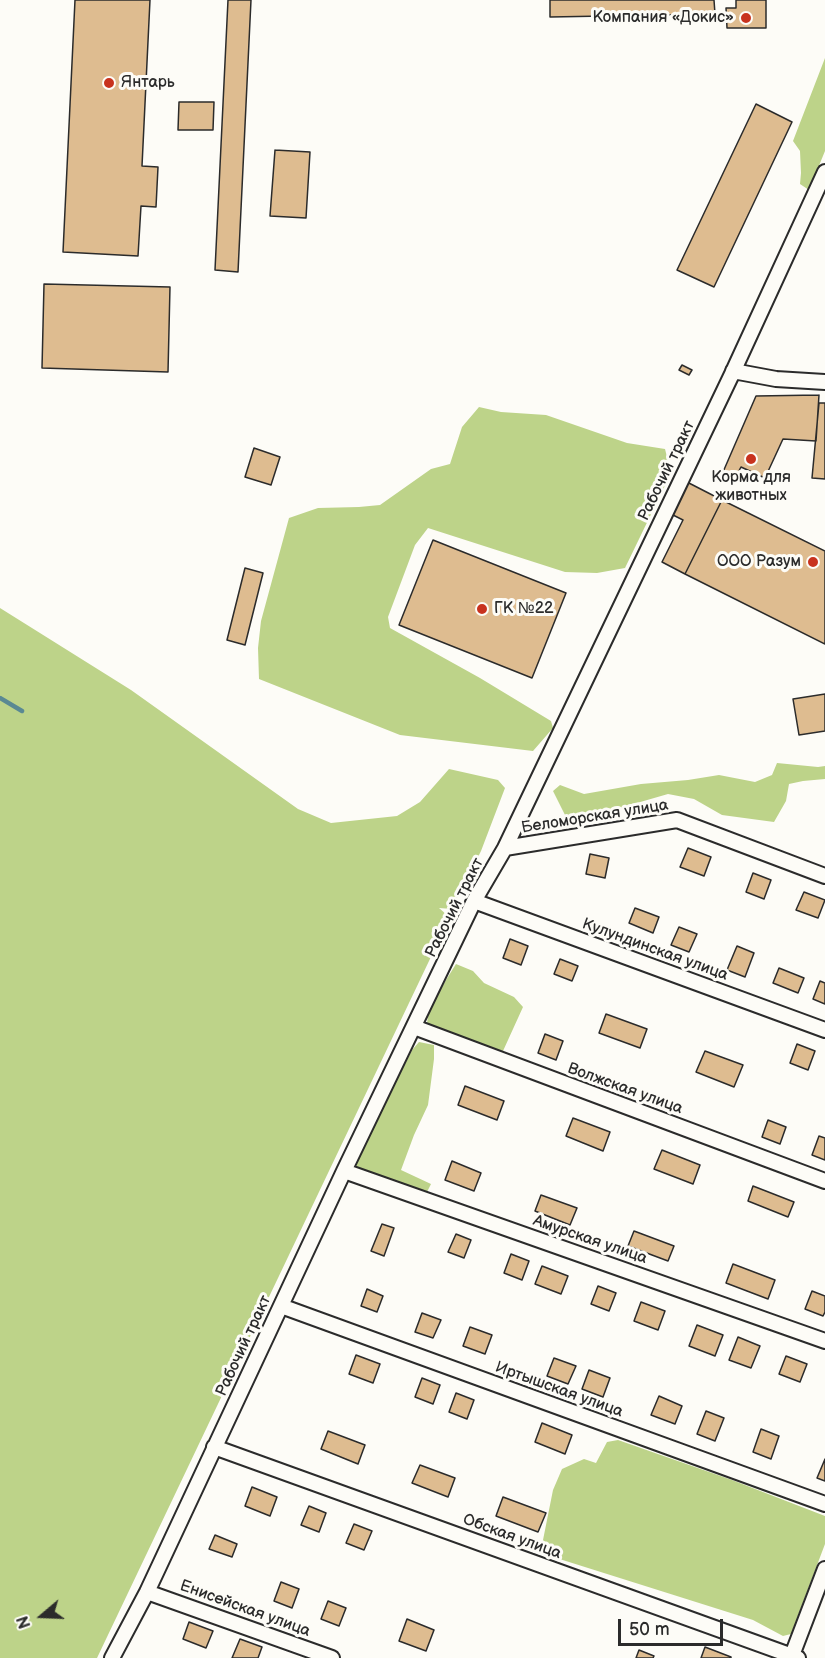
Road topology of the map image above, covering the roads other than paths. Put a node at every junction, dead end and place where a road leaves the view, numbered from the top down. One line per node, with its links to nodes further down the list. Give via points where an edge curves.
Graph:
1 (825, 172): 2 (street, Рабочий тракт)
2 (734, 371): 3 (street); 4 (street, Рабочий тракт)
3 (825, 382)
4 (505, 848): 5 (street, Беломорская улица, via 677,820); 6 (street, Рабочий тракт)
5 (825, 876)
6 (474, 901): 7 (street, Рабочий тракт); 8 (street, Кулундинская улица)
7 (414, 1027): 9 (street, Рабочий тракт); 10 (street, Волжская улица)
8 (825, 1030)
9 (344, 1171): 11 (street, Рабочий тракт); 12 (street, Амурская улица)
10 (825, 1180)
11 (281, 1306): 13 (street, Рабочий тракт); 14 (street, Иртышская улица)
12 (825, 1341)
13 (214, 1448): 16 (street, Рабочий тракт); 17 (street, Обская улица)
14 (825, 1504)
15 (825, 1569): 17 (street)
16 (147, 1592): 18 (street, Рабочий тракт); 19 (street, Енисейская улица)
17 (794, 1657)
18 (112, 1658)
19 (332, 1658)

